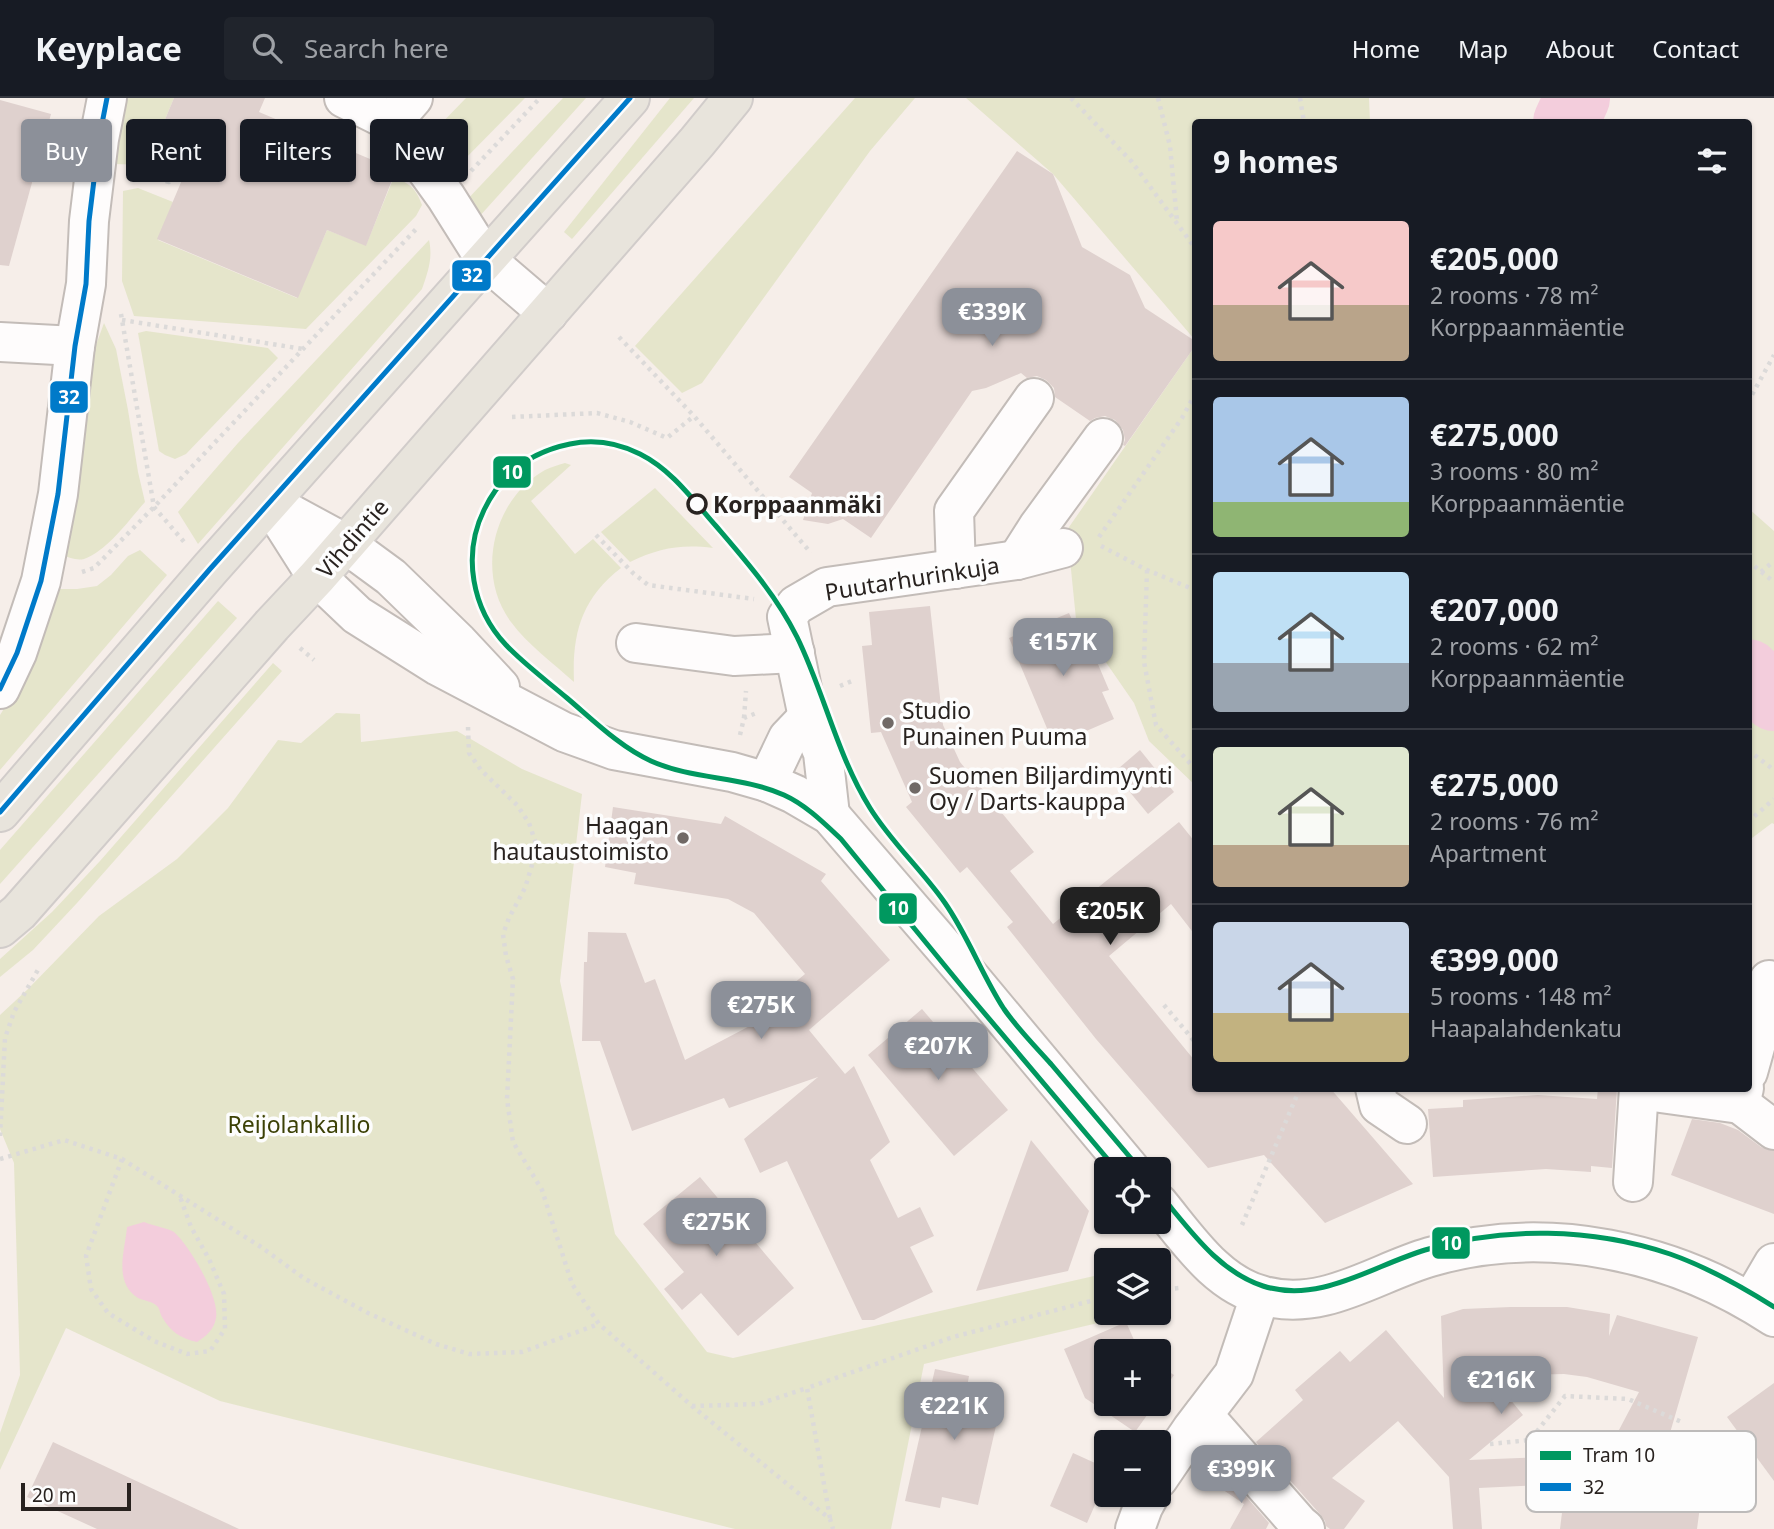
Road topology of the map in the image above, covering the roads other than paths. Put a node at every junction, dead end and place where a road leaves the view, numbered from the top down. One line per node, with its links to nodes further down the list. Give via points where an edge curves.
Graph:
1 (107, 98): 11 (street)
2 (344, 98): 6 (street)
3 (630, 98): 8 (main road)
4 (733, 98): 7 (main road, Vihdintie)
5 (745, 98): 7 (main road, Vihdintie)
6 (402, 110): 8 (street, via 446,197)
7 (697, 142): 9 (main road, Vihdintie)
8 (485, 259): 9 (street); 14 (main road)
9 (548, 313): 15 (main road, Vihdintie)
10 (0, 342): 11 (street)
11 (75, 346): 22 (street, via 45,564 17,653)
12 (1034, 398): 18 (street, via 954,511)
13 (1103, 438): 17 (street)
14 (270, 503): 15 (street); 19 (street); 26 (main road)
15 (346, 544): 19 (main road, Vihdintie); 23 (street, via 391,577)
16 (1079, 546): 17 (street, Puutarhurinkuja)
17 (1017, 560): 18 (street, Puutarhurinkuja)
18 (956, 569): 21 (street, Puutarhurinkuja, via 827,587 796,605 788,617)
19 (317, 578): 23 (street, via 357,615 438,666); 28 (main road, Vihdintie)
20 (636, 643): 21 (street, via 734,656)
21 (795, 653): 24 (street, Puutarhurinkuja)
22 (0, 688)
23 (521, 709): 25 (street, via 564,732 614,750)
24 (808, 717): 25 (street, via 788,738); 27 (street, Puutarhurinkuja, via 824,753)
25 (767, 782): 27 (street)
26 (0, 812)
27 (830, 815): 36 (street)
28 (0, 928)
29 (1774, 986): 30 (street, via 1769,980)
30 (1752, 1057)
31 (1376, 1092): 34 (street, via 1379,1105)
32 (1639, 1092): 37 (street)
33 (1747, 1092): 35 (street)
34 (1407, 1124)
35 (1774, 1130)
36 (1120, 1157)
37 (1633, 1182)
38 (1171, 1219): 40 (street, via 1231,1282)
39 (1774, 1263): 41 (street)
40 (1261, 1296): 41 (street, via 1285,1301 1329,1296 1430,1257 1532,1243 1632,1254 1694,1273); 42 (street, via 1234,1374)
41 (1763, 1310)
42 (1203, 1415): 43 (street); 46 (street)
43 (1171, 1461)
44 (1143, 1507): 45 (street)
45 (1135, 1529)
46 (1305, 1529)

